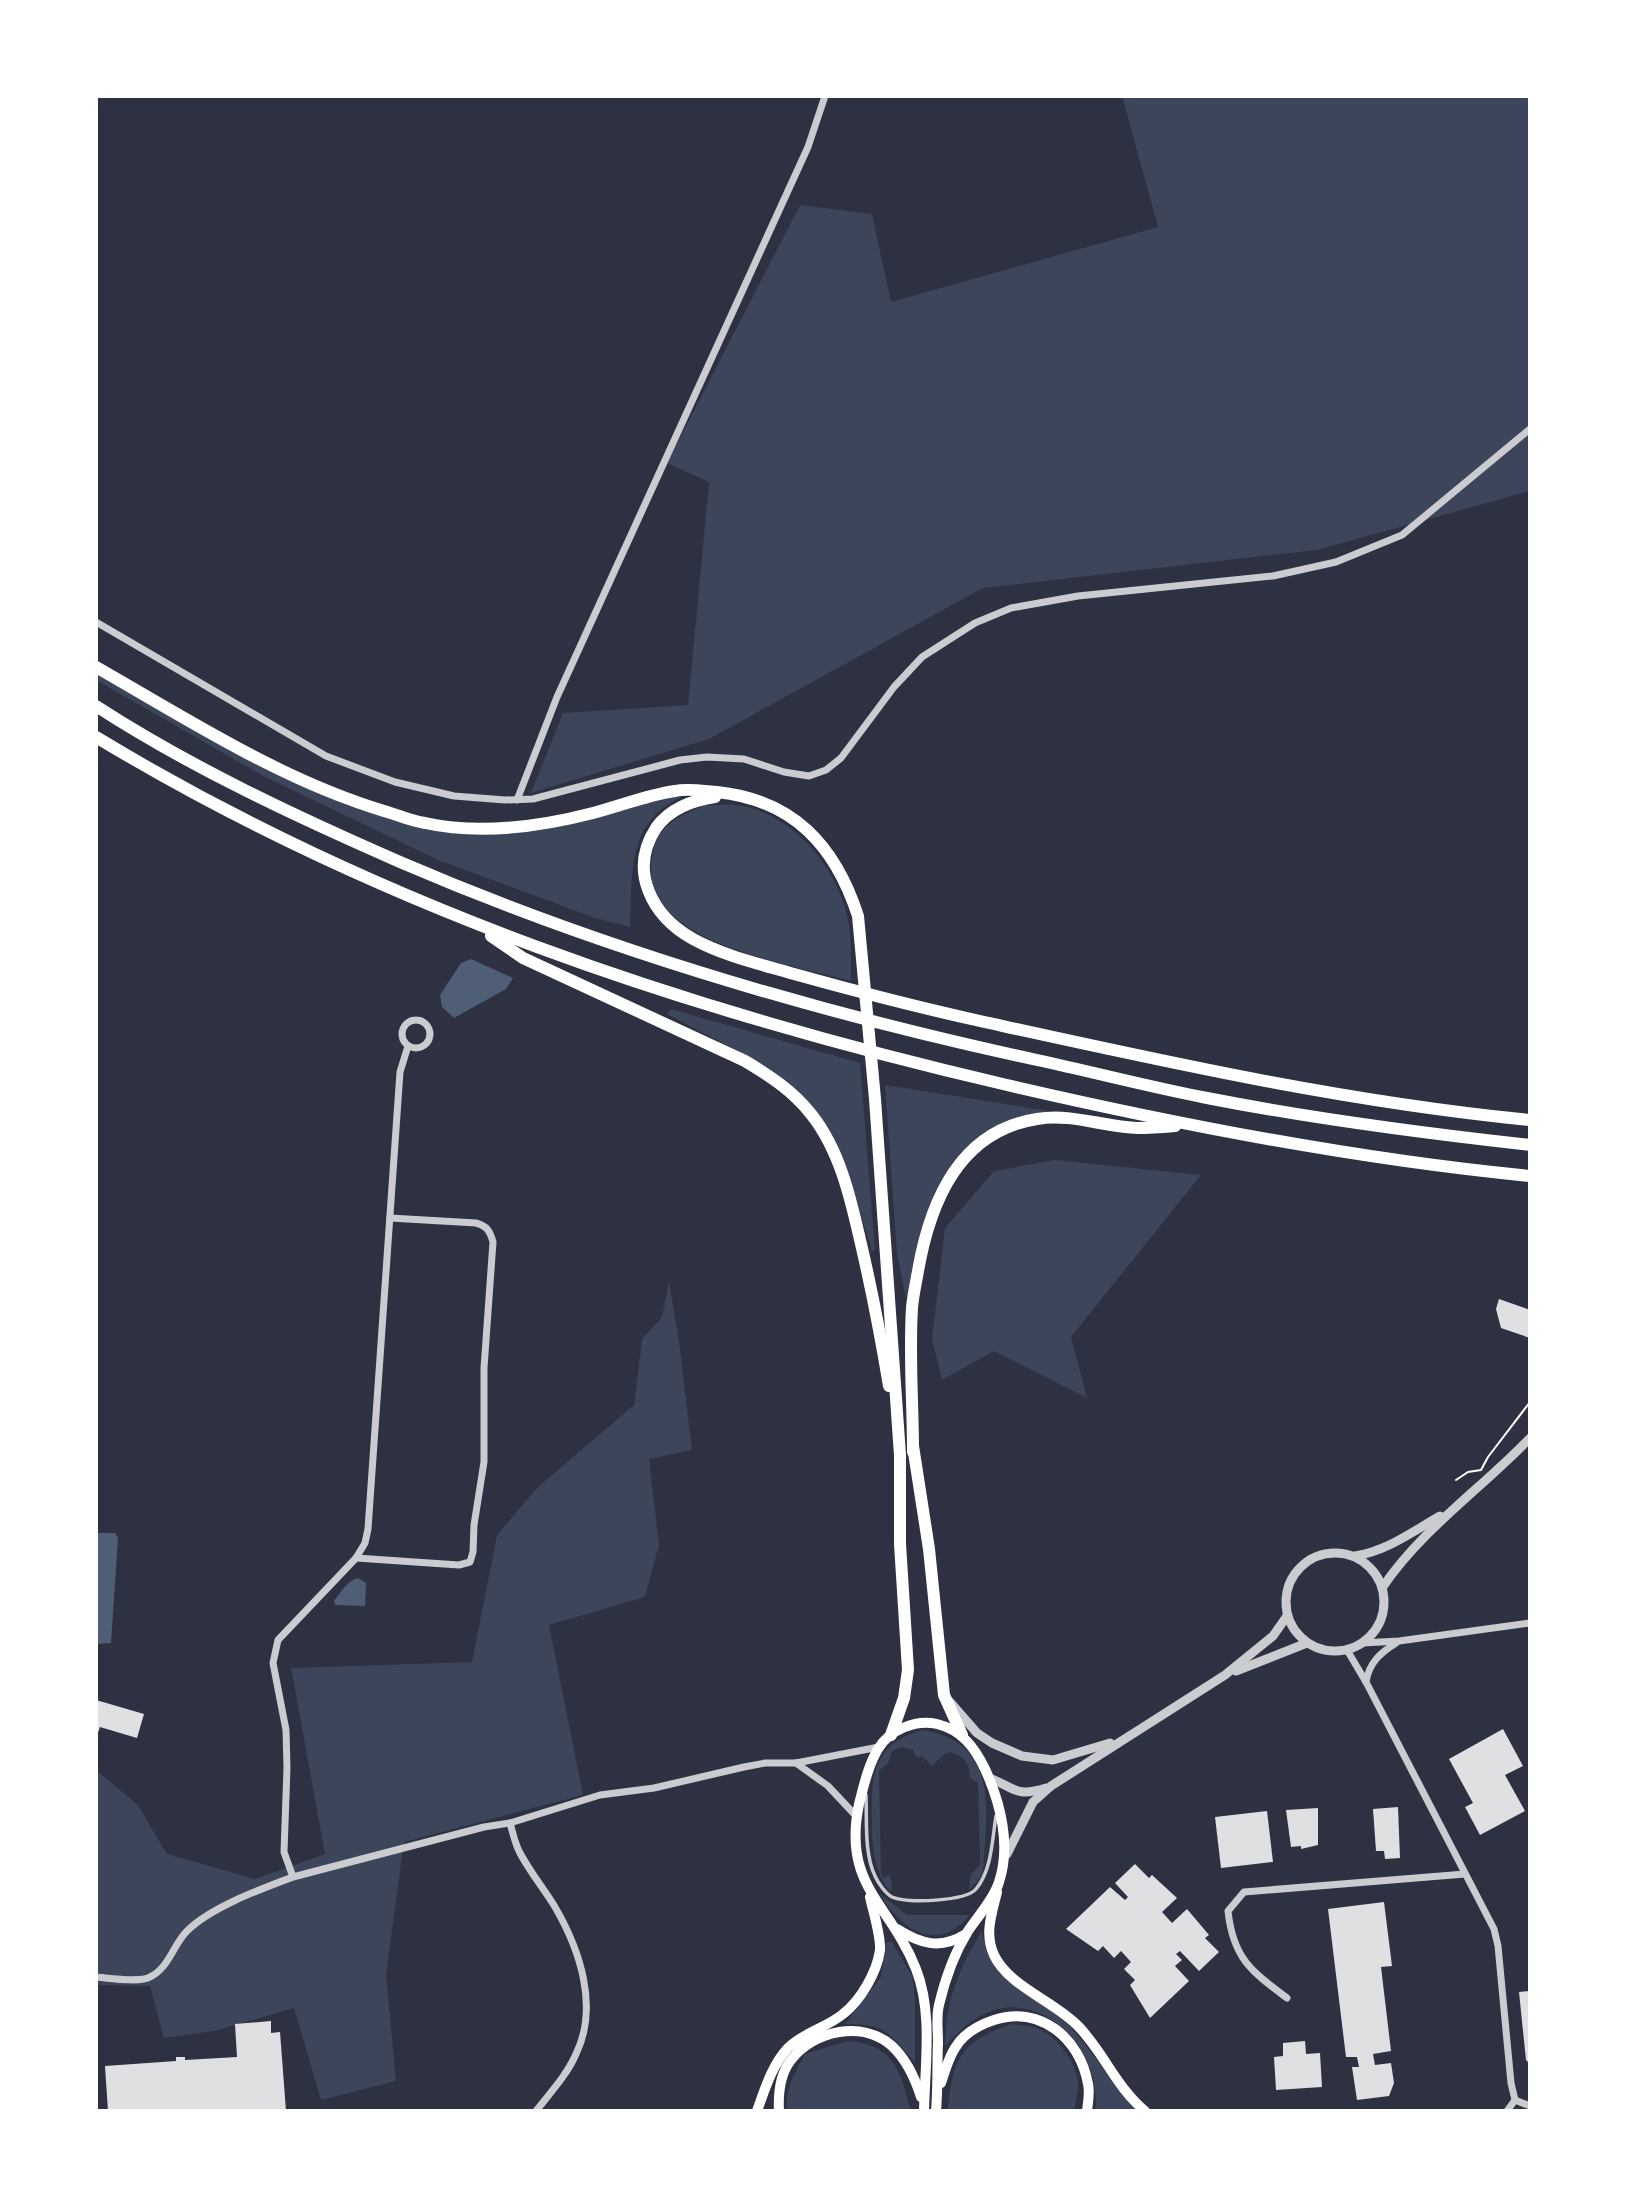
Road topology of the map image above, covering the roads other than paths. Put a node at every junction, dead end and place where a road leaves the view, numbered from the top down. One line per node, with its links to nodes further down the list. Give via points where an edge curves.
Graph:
1 (825, 96): 8 (street, via 808,147 557,696)
2 (1530, 429): 8 (street, via 1402,535 1336,562 1273,576 1078,596 1011,608 975,623 922,657 841,758 826,770 809,776 744,759 707,757)
3 (96, 622): 8 (street, via 326,756 395,782 454,796)
4 (96, 667): 7 (highway, via 265,763 350,801 425,823 477,829 534,825 677,790)
5 (96, 706): 13 (highway, via 225,779 355,842 469,891 627,949 856,1018 1145,1086 1329,1119)
6 (96, 737): 9 (highway, via 250,824)
7 (740, 795): 11 (highway, via 676,808 646,845 643,871 652,902 668,921 710,947 889,1000 1177,1064 1438,1111); 17 (highway, via 774,807 805,827 830,854 858,916)
8 (517, 800)
9 (477, 926): 12 (highway, via 608,973 841,1043 1092,1105); 17 (highway, via 523,958 745,1060 792,1094 812,1115 834,1152 854,1214)
10 (408, 1046): 15 (street, via 400,1072)
11 (1530, 1120)
12 (1194, 1125): 14 (highway, via 1384,1158); 17 (highway, via 1137,1128 1060,1117 1035,1119 978,1144 955,1168 937,1199 912,1307)
13 (1530, 1145)
14 (1530, 1176)
15 (390, 1218): 20 (street, via 368,1529); 20 (street, via 476,1223 491,1233 484,1462 470,1562)
16 (1530, 1438): 18 (street)
17 (907, 1453): 30 (highway, via 929,1549); 32 (highway, via 900,1544 908,1670)
18 (1450, 1510): 19 (street, via 1390,1546); 21 (street, via 1402,1559)
19 (1355, 1556): 21 (street, via 1376,1574); 22 (street, via 1335,1552 1300,1566 1285,1599)
20 (356, 1558): 44 (street, via 278,1640 273,1663 286,1730 284,1852)
21 (1382, 1588): 26 (street, via 1383,1614 1374,1633)
22 (1287, 1616): 25 (street); 28 (street, via 1273,1636)
23 (1530, 1623): 24 (street)
24 (1399, 1641): 26 (street); 29 (street, via 1375,1659)
25 (1307, 1643): 27 (street, via 1327,1651); 28 (street)
26 (1362, 1643): 27 (street)
27 (1347, 1650): 29 (street)
28 (1225, 1675): 31 (street)
29 (1366, 1682): 43 (street)
30 (944, 1695): 31 (street, via 977,1733 1022,1756 1052,1759); 33 (highway)
31 (1131, 1734): 38 (street)
32 (891, 1735): 33 (main road, via 926,1722); 34 (main road)
33 (962, 1735): 37 (main road, via 978,1753)
34 (879, 1747): 35 (street); 36 (main road)
35 (796, 1763): 40 (street, via 828,1786); 41 (street, via 765,1763 600,1795)
36 (866, 1776): 39 (lane, via 867,1833 875,1876 888,1894 900,1899 960,1898 975,1890 989,1865); 40 (main road)
37 (989, 1778): 38 (street, via 1008,1789 1031,1793); 39 (main road)
38 (1051, 1786): 42 (street, via 1033,1802)
39 (998, 1803): 42 (main road)
40 (857, 1817): 46 (main road, via 855,1845)
41 (510, 1823): 44 (street); 55 (street, via 519,1852 575,1947 587,1999 577,2053)
42 (1007, 1854): 45 (main road)
43 (1465, 1874): 50 (street, via 1244,1892 1228,1911 1230,1935 1251,1970); 52 (street, via 1498,1946)
44 (293, 1877): 49 (street, via 218,1909 187,1931 159,1971 147,1979)
45 (999, 1885): 48 (main road); 60 (main road, via 989,1940 995,1957 1007,1972 1079,2026 1130,2099)
46 (869, 1891): 47 (main road); 56 (main road, via 880,1948 872,1976 843,2015 802,2036 787,2050 773,2069)
47 (894, 1928): 48 (main road, via 919,1942 953,1942); 54 (main road, via 916,1969 925,2006)
48 (966, 1934): 51 (main road, via 948,1972 938,2009)
49 (96, 1978)
50 (1287, 1998)
51 (937, 2096): 58 (main road); 59 (main road, via 956,2046 969,2032 1004,2017 1025,2017 1045,2021 1066,2037 1088,2085)
52 (1515, 2100): 53 (street); 61 (street)
53 (1530, 2105)
54 (924, 2110): 57 (main road, via 906,2062 890,2045 852,2030 824,2036 790,2061 780,2086)
55 (536, 2111)
56 (757, 2111)
57 (779, 2111)
58 (936, 2111)
59 (1087, 2111)
60 (1145, 2111)
61 (1507, 2111)

